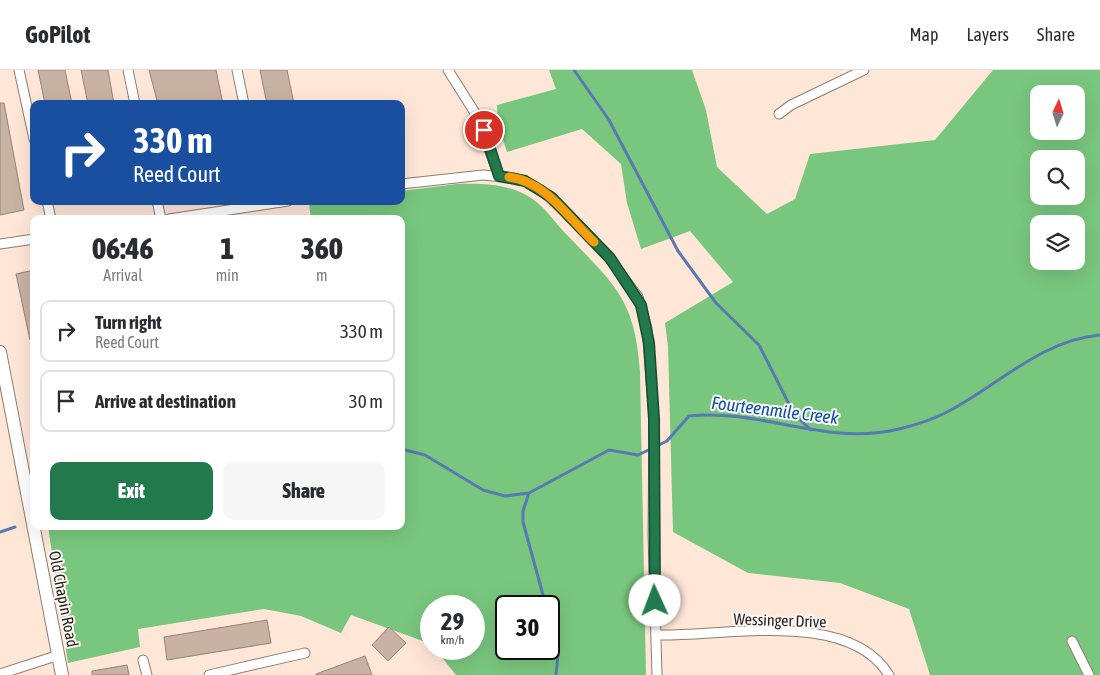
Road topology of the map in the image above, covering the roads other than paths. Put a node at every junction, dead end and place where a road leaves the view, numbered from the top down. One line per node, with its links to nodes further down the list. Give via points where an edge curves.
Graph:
1 (19, 70): 9 (street)
2 (128, 70): 6 (street)
3 (236, 70): 7 (street)
4 (448, 70): 10 (street, via 477,116)
5 (864, 70): 8 (street, via 790,105)
6 (134, 100)
7 (243, 100)
8 (779, 114)
9 (30, 121)
10 (499, 176): 11 (street); 19 (street, via 525,181 551,197 610,258 638,297 647,328 654,419)
11 (405, 184)
12 (254, 205): 13 (street)
13 (193, 215)
14 (30, 240): 15 (street)
15 (0, 244)
16 (0, 352): 17 (street, Old Chapin Road)
17 (30, 509)
18 (34, 530): 22 (street, Old Chapin Road)
19 (656, 635): 28 (street); 29 (street, Wessinger Drive, via 817,633 865,650)
20 (1072, 642): 30 (street)
21 (305, 653): 27 (street)
22 (58, 656): 24 (street); 25 (street, Old Chapin Road)
23 (143, 660): 26 (street)
24 (0, 674)
25 (62, 675)
26 (146, 675)
27 (209, 675)
28 (657, 675)
29 (889, 675)
30 (1089, 675)

